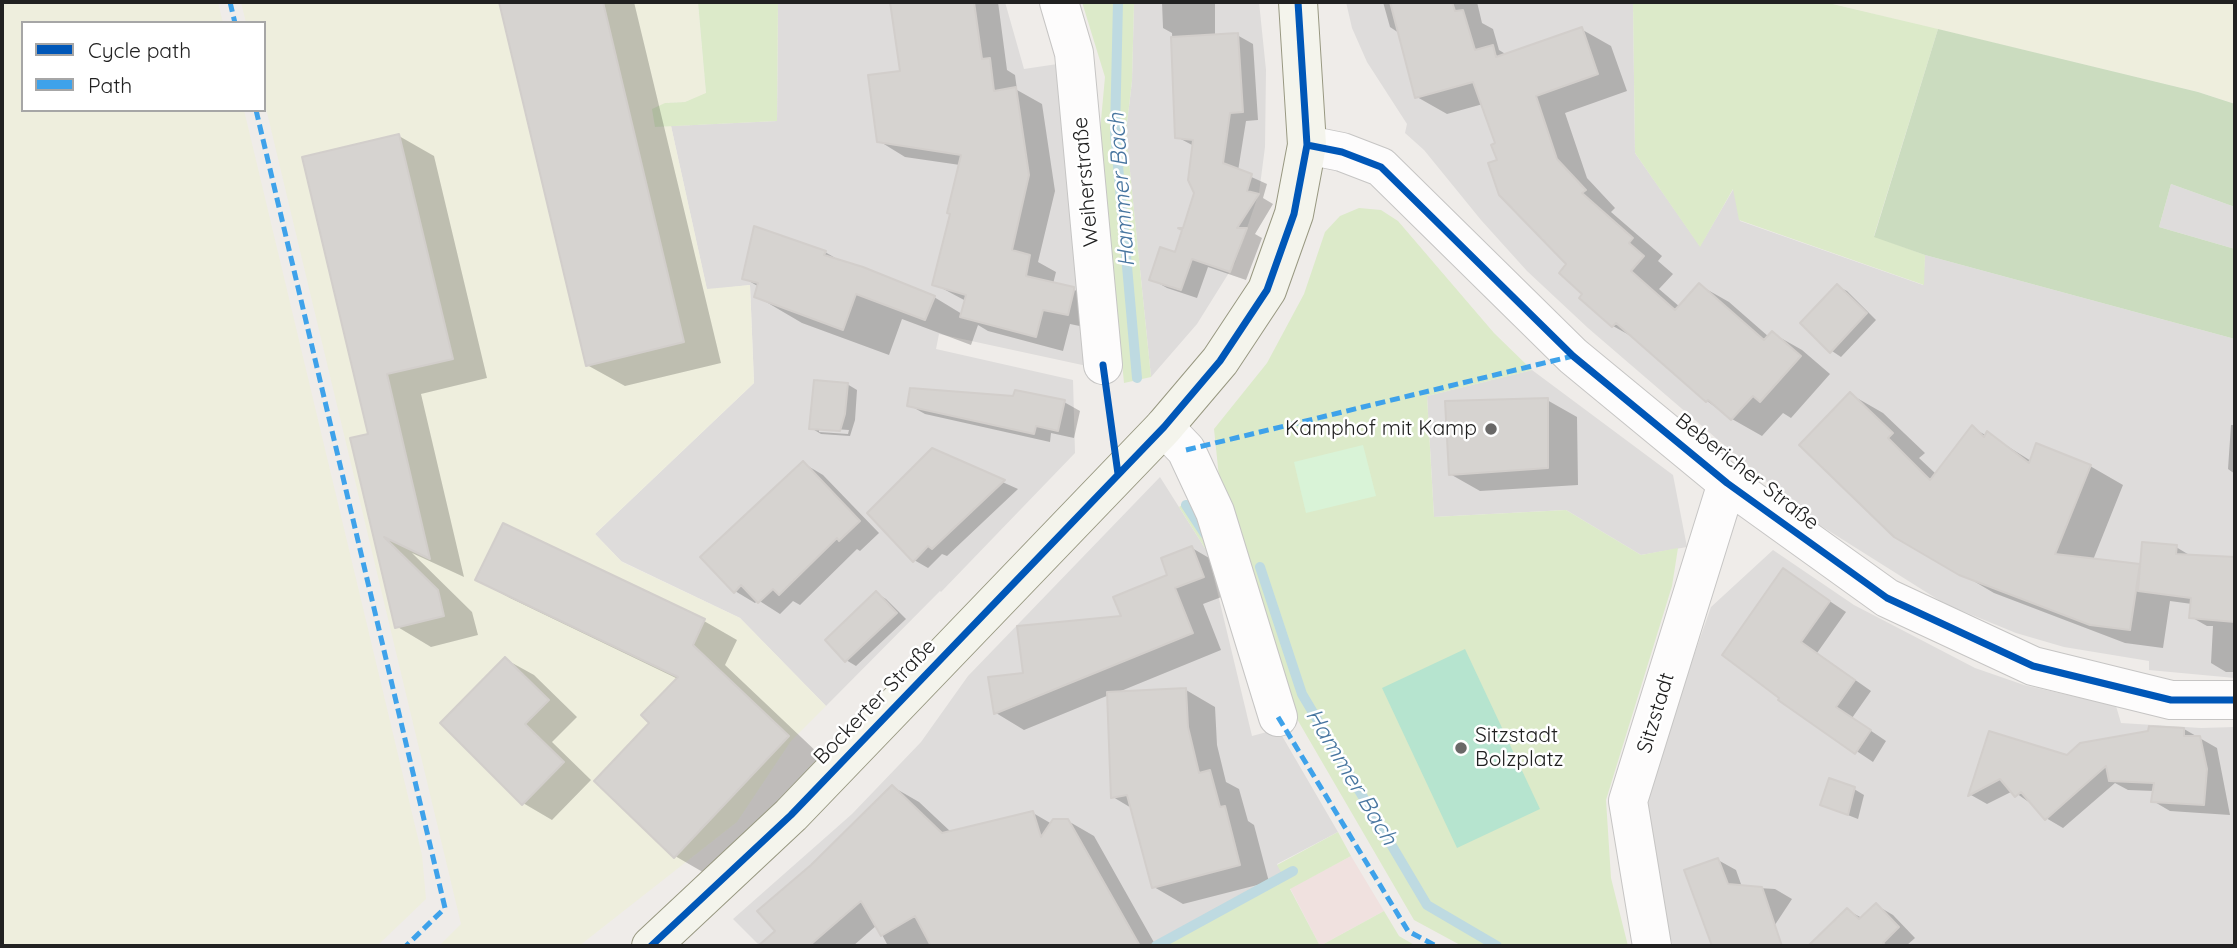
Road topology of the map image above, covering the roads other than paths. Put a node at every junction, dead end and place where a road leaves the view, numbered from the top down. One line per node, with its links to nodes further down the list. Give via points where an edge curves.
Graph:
1 (1059, 2): 4 (street, Weiherstraße, via 1074,54)
2 (1298, 2): 3 (street)
3 (1307, 145): 5 (street, via 1294,214 1267,290 1220,361); 6 (street, Bebericher Straße, via 1381,167 1573,356)
4 (1103, 365)
5 (1164, 427): 8 (street, via 1186,450 1215,512); 9 (street, Bockerter Straße, via 790,815)
6 (1727, 484): 7 (street, Bebericher Straße, via 1887,598 2033,666 2171,700); 10 (street, Sitzstadt, via 1628,801)
7 (2235, 700)
8 (1278, 717)
9 (651, 946)
10 (1652, 946)

